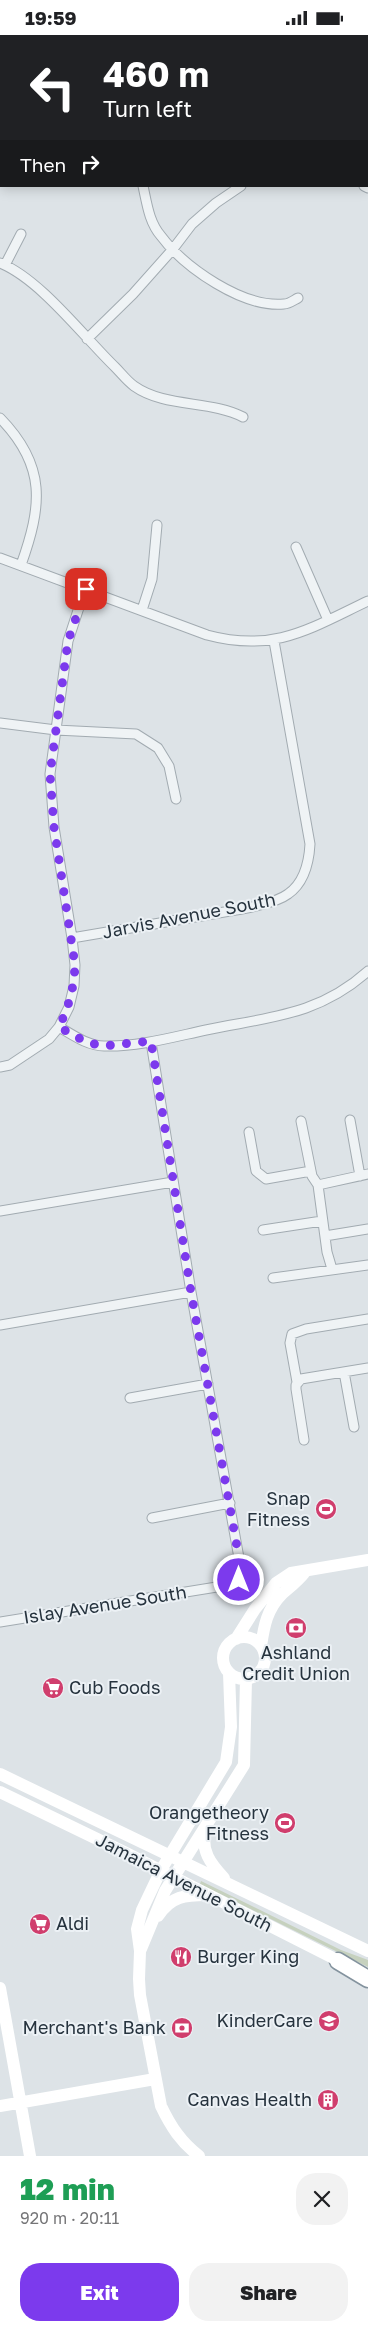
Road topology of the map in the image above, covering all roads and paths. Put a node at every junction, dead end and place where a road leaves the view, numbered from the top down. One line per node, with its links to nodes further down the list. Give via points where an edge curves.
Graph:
1 (143, 187): 4 (street, via 154,226)
2 (240, 187): 4 (street, via 192,224)
3 (21, 234): 5 (street)
4 (173, 249): 6 (street, via 208,279 231,292 273,303 286,304); 7 (street)
5 (2, 264): 7 (street, via 44,295)
6 (298, 298)
7 (87, 339): 9 (street, via 134,386 155,396 229,410)
8 (0, 417): 13 (street, via 20,439 35,476 35,517)
9 (243, 417)
10 (157, 525): 16 (street, via 152,579)
11 (296, 547): 17 (street)
12 (0, 558): 13 (street)
13 (22, 565): 14 (street)
14 (86, 589): 16 (street); 20 (street, via 68,641)
15 (368, 601): 17 (street)
16 (142, 610): 18 (street, via 229,641)
17 (328, 620): 18 (street)
18 (274, 641): 22 (street, Jarvis Avenue South, via 310,844 309,861 303,876 283,897 242,909)
19 (0, 723): 20 (street)
20 (56, 729): 21 (street, via 121,732 143,737 158,748 169,766); 22 (street, via 50,774 54,827)
21 (176, 799)
22 (72, 938): 24 (street, via 74,986 69,1007)
23 (368, 971): 25 (street, via 330,999 288,1015)
24 (59, 1027): 25 (street, via 86,1042 103,1046); 26 (street, via 37,1049 10,1065)
25 (151, 1041): 32 (street)
26 (0, 1067)
27 (350, 1120): 31 (street)
28 (301, 1121): 30 (street)
29 (249, 1132): 30 (street, via 256,1171 266,1179)
30 (311, 1171): 33 (street)
31 (364, 1175): 33 (street)
32 (173, 1182): 34 (street); 42 (street)
33 (318, 1185): 35 (street)
34 (0, 1211)
35 (322, 1221): 37 (street); 38 (street)
36 (368, 1229): 38 (street)
37 (263, 1230)
38 (324, 1236): 40 (street)
39 (368, 1265): 40 (street)
40 (332, 1269): 41 (street)
41 (273, 1279)
42 (191, 1292): 44 (street); 48 (street)
43 (368, 1319): 47 (street, via 292,1334 290,1343)
44 (0, 1325)
45 (368, 1368): 46 (street)
46 (344, 1373): 47 (street); 50 (street)
47 (298, 1382): 51 (street, via 296,1389)
48 (208, 1384): 49 (street); 52 (street)
49 (130, 1398)
50 (354, 1427)
51 (304, 1440)
52 (230, 1503): 53 (street); 56 (street, Islay Avenue South, via 241,1569 239,1580 229,1585)
53 (152, 1518)
54 (368, 1560): 55 (street)
55 (305, 1572): 57 (street, via 291,1573 276,1583); 58 (street, via 270,1610)
56 (0, 1623)
57 (236, 1639): 58 (street, via 250,1638); 59 (street, via 223,1653 224,1666)
58 (261, 1646): 60 (street, via 264,1666 254,1677)
59 (229, 1673): 60 (street); 64 (street, via 231,1727 226,1762)
60 (246, 1679): 63 (street, via 244,1765)
61 (0, 1774): 64 (street, Jamaica Avenue South)
62 (0, 1792): 66 (street, Jamaica Avenue South)
63 (207, 1824): 65 (street); 68 (street, via 205,1852 209,1862)
64 (169, 1856): 65 (street, Jamaica Avenue South); 66 (street)
65 (182, 1862): 67 (street); 68 (street, Jamaica Avenue South)
66 (161, 1870): 67 (street, Jamaica Avenue South); 71 (street, via 142,1910 137,1929)
67 (173, 1877): 69 (street, Jamaica Avenue South); 70 (street)
68 (229, 1884): 72 (street, Jamaica Avenue South)
69 (209, 1895): 70 (street, via 174,1899); 73 (street, Jamaica Avenue South)
70 (150, 1928): 71 (street)
71 (140, 1951): 77 (street, via 138,1979)
72 (368, 1951)
73 (338, 1961): 74 (street, Jamaica Avenue South); 75 (highway)
74 (368, 1972)
75 (368, 1979)
76 (0, 1988): 78 (street)
77 (155, 2079): 78 (street); 81 (street, via 169,2123 183,2143)
78 (20, 2103): 79 (street); 80 (street)
79 (0, 2106)
80 (30, 2156)
81 (198, 2156)

